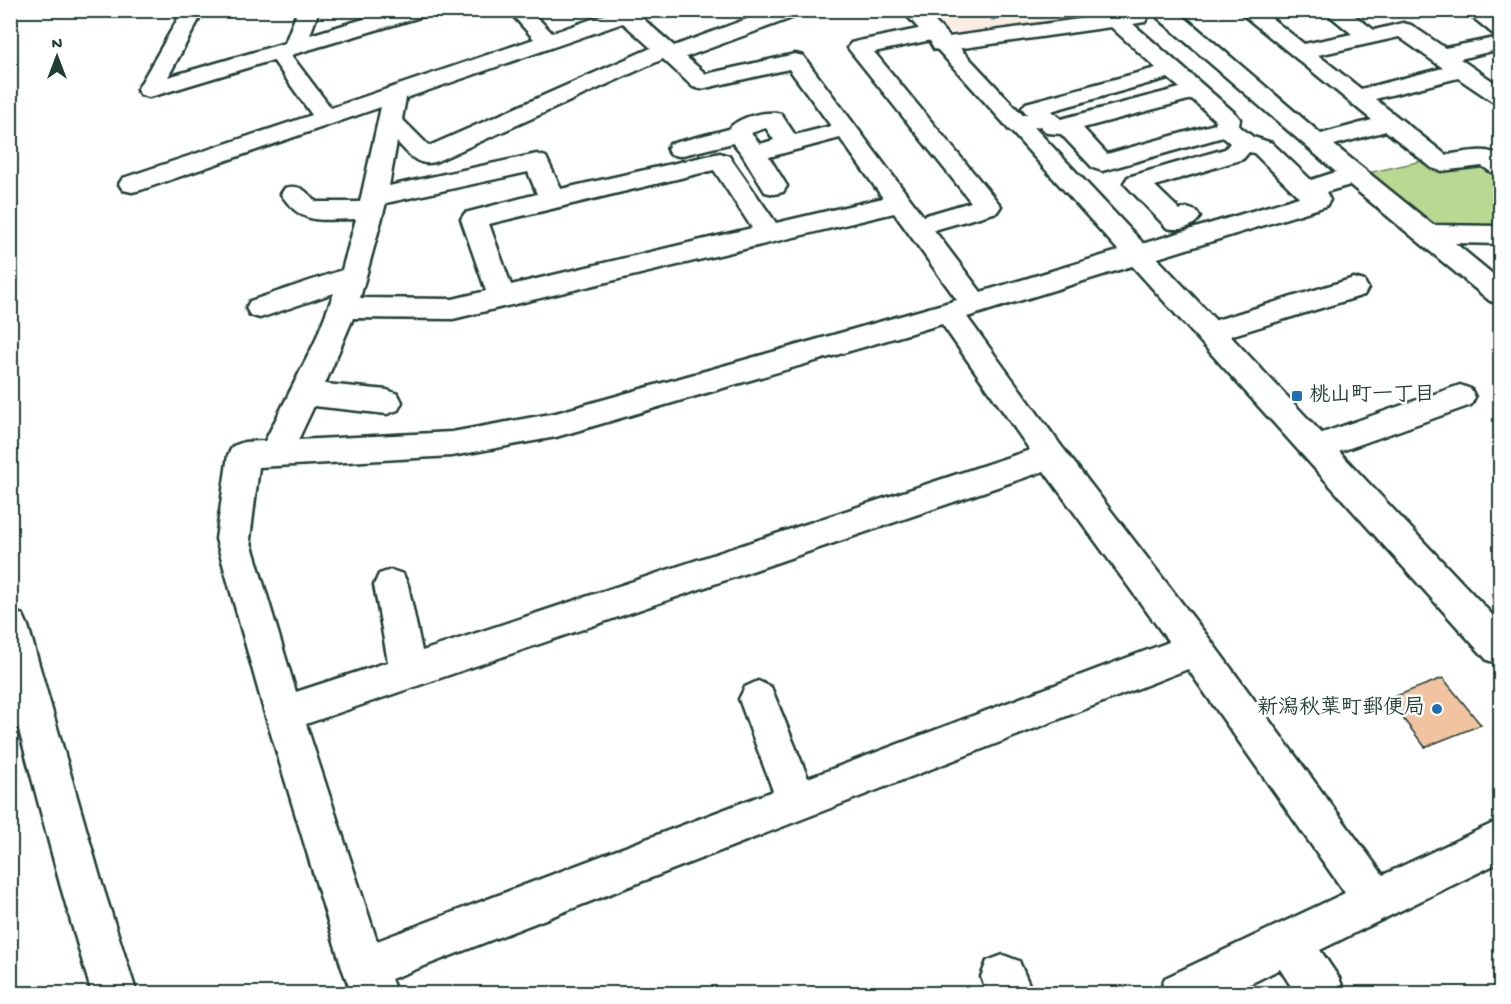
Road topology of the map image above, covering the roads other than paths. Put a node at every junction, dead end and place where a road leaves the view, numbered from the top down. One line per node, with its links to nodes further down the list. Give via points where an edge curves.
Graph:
1 (194, 10): 18 (street, via 149,90)
2 (309, 10): 18 (street)
3 (419, 10): 18 (street)
4 (518, 10): 16 (street)
5 (792, 10): 19 (street)
6 (912, 10): 15 (street)
7 (1247, 10): 20 (street)
8 (1334, 10): 14 (street)
9 (1474, 10): 13 (street)
10 (636, 12): 16 (street); 19 (street)
11 (1175, 12): 12 (street); 36 (street)
12 (1125, 16): 15 (street); 22 (street)
13 (1500, 28)
14 (1370, 37): 20 (street); 21 (street, via 1403,30)
15 (938, 38): 33 (street); 49 (street, via 859,48 988,206)
16 (548, 41): 25 (street)
17 (1500, 43): 21 (street)
18 (286, 50): 28 (street)
19 (668, 52): 29 (street, via 426,157); 34 (street, via 701,82 795,60)
20 (1300, 52): 27 (street)
21 (1441, 56): 23 (street)
22 (1173, 70): 24 (street); 30 (street, via 1034,108)
23 (1461, 70): 26 (street); 27 (street)
24 (1196, 91): 30 (street); 35 (street, via 1228,119)
25 (395, 94): 28 (street); 29 (street)
26 (1500, 96)
27 (1356, 97): 31 (street)
28 (326, 118): 42 (street)
29 (389, 120): 48 (street)
30 (1055, 121): 33 (street); 35 (street, via 1102,163)
31 (1389, 123): 36 (street); 39 (street, via 1441,163 1487,158)
32 (745, 124): 37 (street, via 773,119); 38 (street); 45 (street, via 559,177)
33 (1017, 125): 54 (street)
34 (846, 129): 37 (street); 47 (street)
35 (1235, 135): 41 (street, via 1263,148); 50 (street, via 1234,154 1137,183 1176,222)
36 (1318, 142): 40 (street)
37 (788, 144): 38 (street)
38 (754, 153): 43 (street)
39 (1500, 167)
40 (1354, 175): 46 (street, via 1312,188); 52 (street)
41 (1296, 179): 46 (street); 50 (street, via 1290,192)
42 (132, 184)
43 (774, 186)
44 (294, 194): 48 (street, via 309,210)
45 (560, 197): 48 (street, via 537,162); 51 (street, via 720,161); 58 (street, via 474,219)
46 (1317, 200): 50 (street)
47 (900, 203): 49 (street); 51 (street)
48 (372, 204): 55 (street)
49 (916, 225): 61 (street)
50 (1196, 226): 54 (street)
51 (769, 233): 58 (street)
52 (1427, 234): 53 (street); 57 (street)
53 (1500, 235)
54 (1137, 254): 61 (street); 62 (street)
55 (353, 276): 59 (street); 60 (street)
56 (1354, 288): 62 (street)
57 (1500, 294)
58 (502, 298): 60 (street, via 453,309)
59 (260, 308)
60 (343, 308): 63 (street)
61 (962, 308): 67 (street, via 556,425 452,444); 68 (street)
62 (1210, 332): 66 (street)
63 (304, 393): 65 (street); 67 (street)
64 (1460, 397): 66 (street)
65 (387, 402)
66 (1316, 448): 71 (street)
67 (276, 452): 75 (street, via 244,454 233,539)
68 (1051, 456): 72 (street); 73 (street)
69 (391, 585): 73 (street)
70 (10, 626): 81 (street)
71 (1500, 648)
72 (1195, 650): 76 (street); 78 (street)
73 (408, 672): 75 (street)
74 (758, 699): 76 (street)
75 (284, 714): 80 (street)
76 (797, 801): 80 (street)
77 (1500, 841): 78 (street)
78 (1375, 900): 79 (street)
79 (1288, 942): 82 (street); 83 (street)
80 (369, 981)
81 (115, 993)
82 (1181, 993)
83 (1323, 993)

